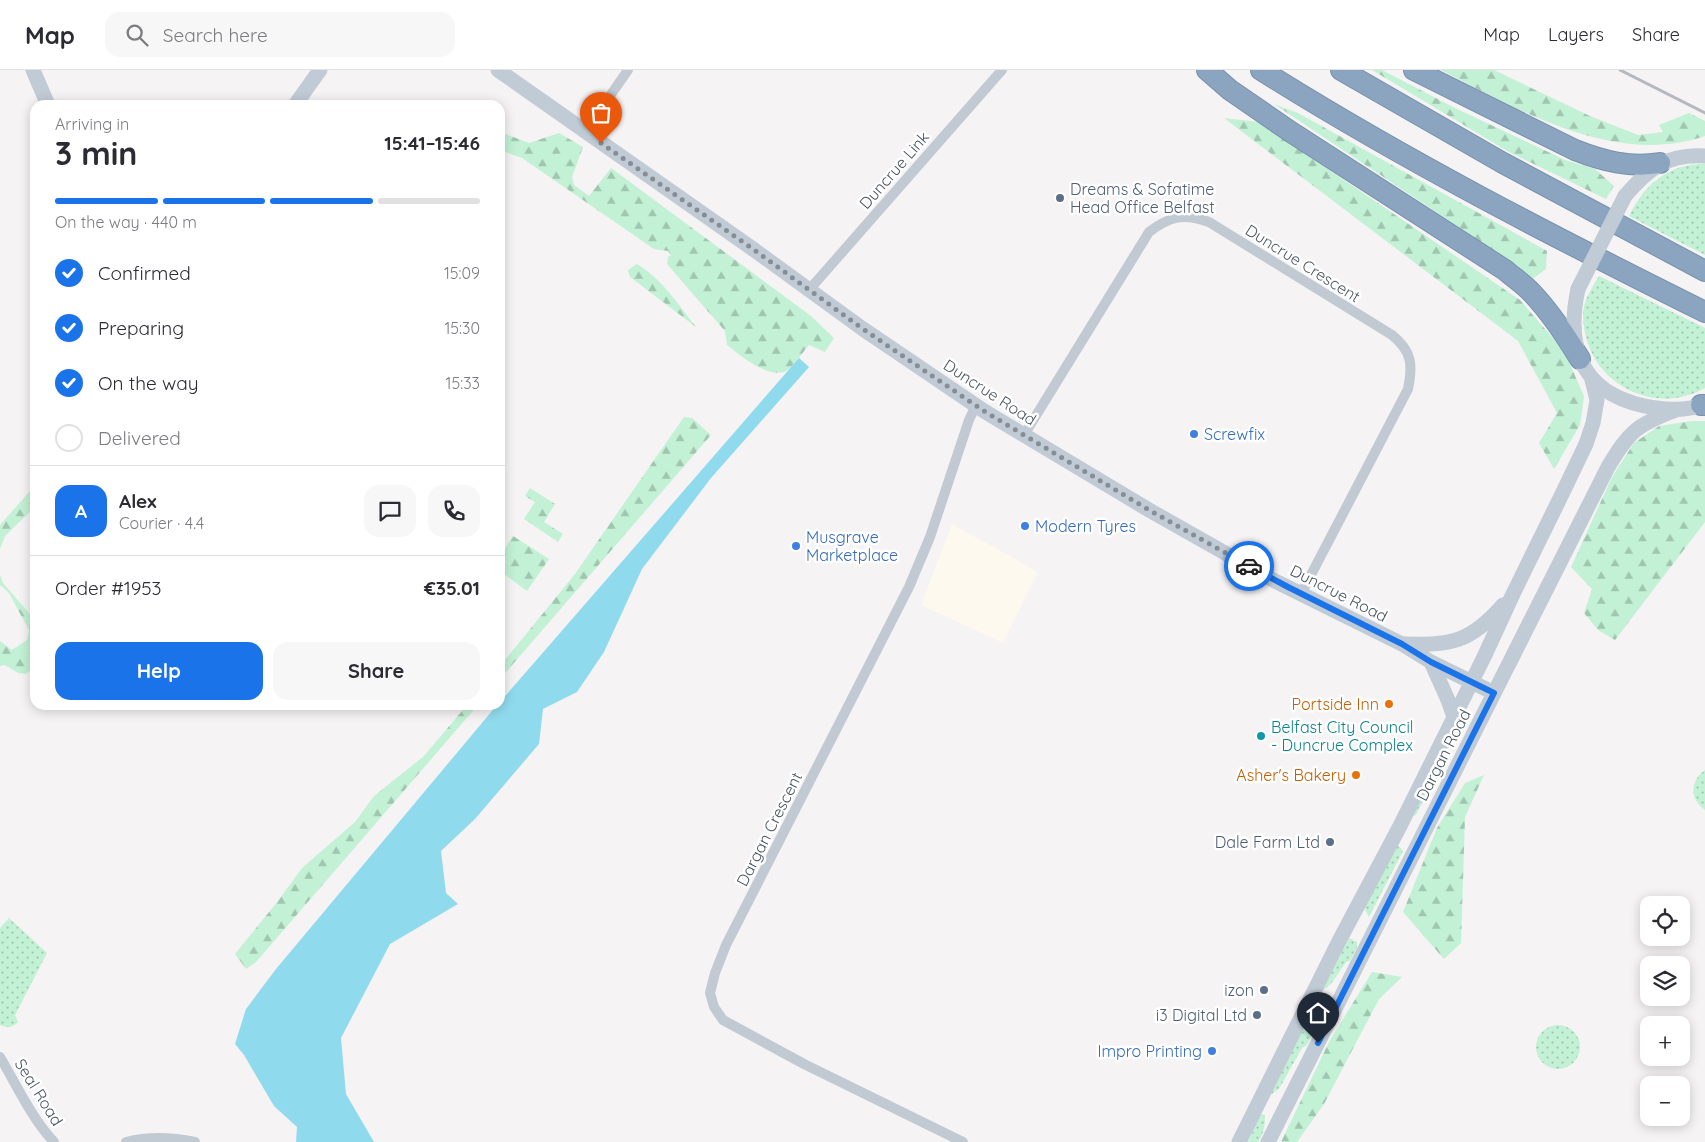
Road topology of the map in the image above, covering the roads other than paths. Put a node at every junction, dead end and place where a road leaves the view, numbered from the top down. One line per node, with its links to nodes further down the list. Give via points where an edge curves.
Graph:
1 (33, 70): 10 (street)
2 (320, 70): 11 (street)
3 (498, 70): 12 (street, Duncrue Road)
4 (628, 70): 12 (street)
5 (1002, 70): 16 (street, Duncrue Link)
6 (1207, 70): 18 (highway, via 1291,132 1505,270 1531,291 1548,311)
7 (1261, 70): 17 (highway, via 1320,108 1478,196)
8 (1341, 70): 15 (highway, via 1503,163)
9 (1414, 70): 14 (highway, via 1598,159 1643,166)
10 (46, 100)
11 (299, 100)
12 (586, 132): 16 (street, Duncrue Road)
13 (1701, 154): 14 (street)
14 (1660, 163): 18 (street, bridge, via 1625,196 1578,289 1574,326)
15 (1705, 271)
16 (809, 290): 20 (street, Duncrue Road)
17 (1705, 312)
18 (1580, 360): 19 (street)
19 (1592, 380): 22 (street, via 1609,394 1644,406); 25 (street, Dargan Road, via 1597,400 1586,444)
20 (976, 405): 23 (street, Duncrue Road); 35 (street, Dargan Crescent, via 930,537 900,608 726,945 710,993 723,1020 734,1027)
21 (1704, 405): 22 (street)
22 (1676, 410): 29 (street, Dargan Road, via 1652,419 1623,442)
23 (1024, 435): 24 (street, Duncrue Road, via 1149,510); 24 (street, Duncrue Crescent, via 1150,232 1163,221 1181,217 1209,222 1392,336 1409,356 1411,373 1408,389)
24 (1300, 594): 26 (street, Duncrue Road)
25 (1512, 594): 26 (street, via 1477,631 1458,640 1440,644); 28 (street, Dargan Road)
26 (1402, 644): 27 (street, Duncrue Road)
27 (1431, 662): 28 (street, Duncrue Road); 30 (street)
28 (1472, 682): 29 (street, Duncrue Road); 30 (street, Dargan Road)
29 (1494, 693): 37 (street, Dargan Road)
30 (1454, 717): 36 (street, Dargan Road)
31 (0, 1057): 32 (street, Seal Road)
32 (54, 1142)
33 (126, 1142): 34 (street, via 154,1137)
34 (194, 1142)
35 (963, 1142)
36 (1239, 1142)
37 (1268, 1142)

